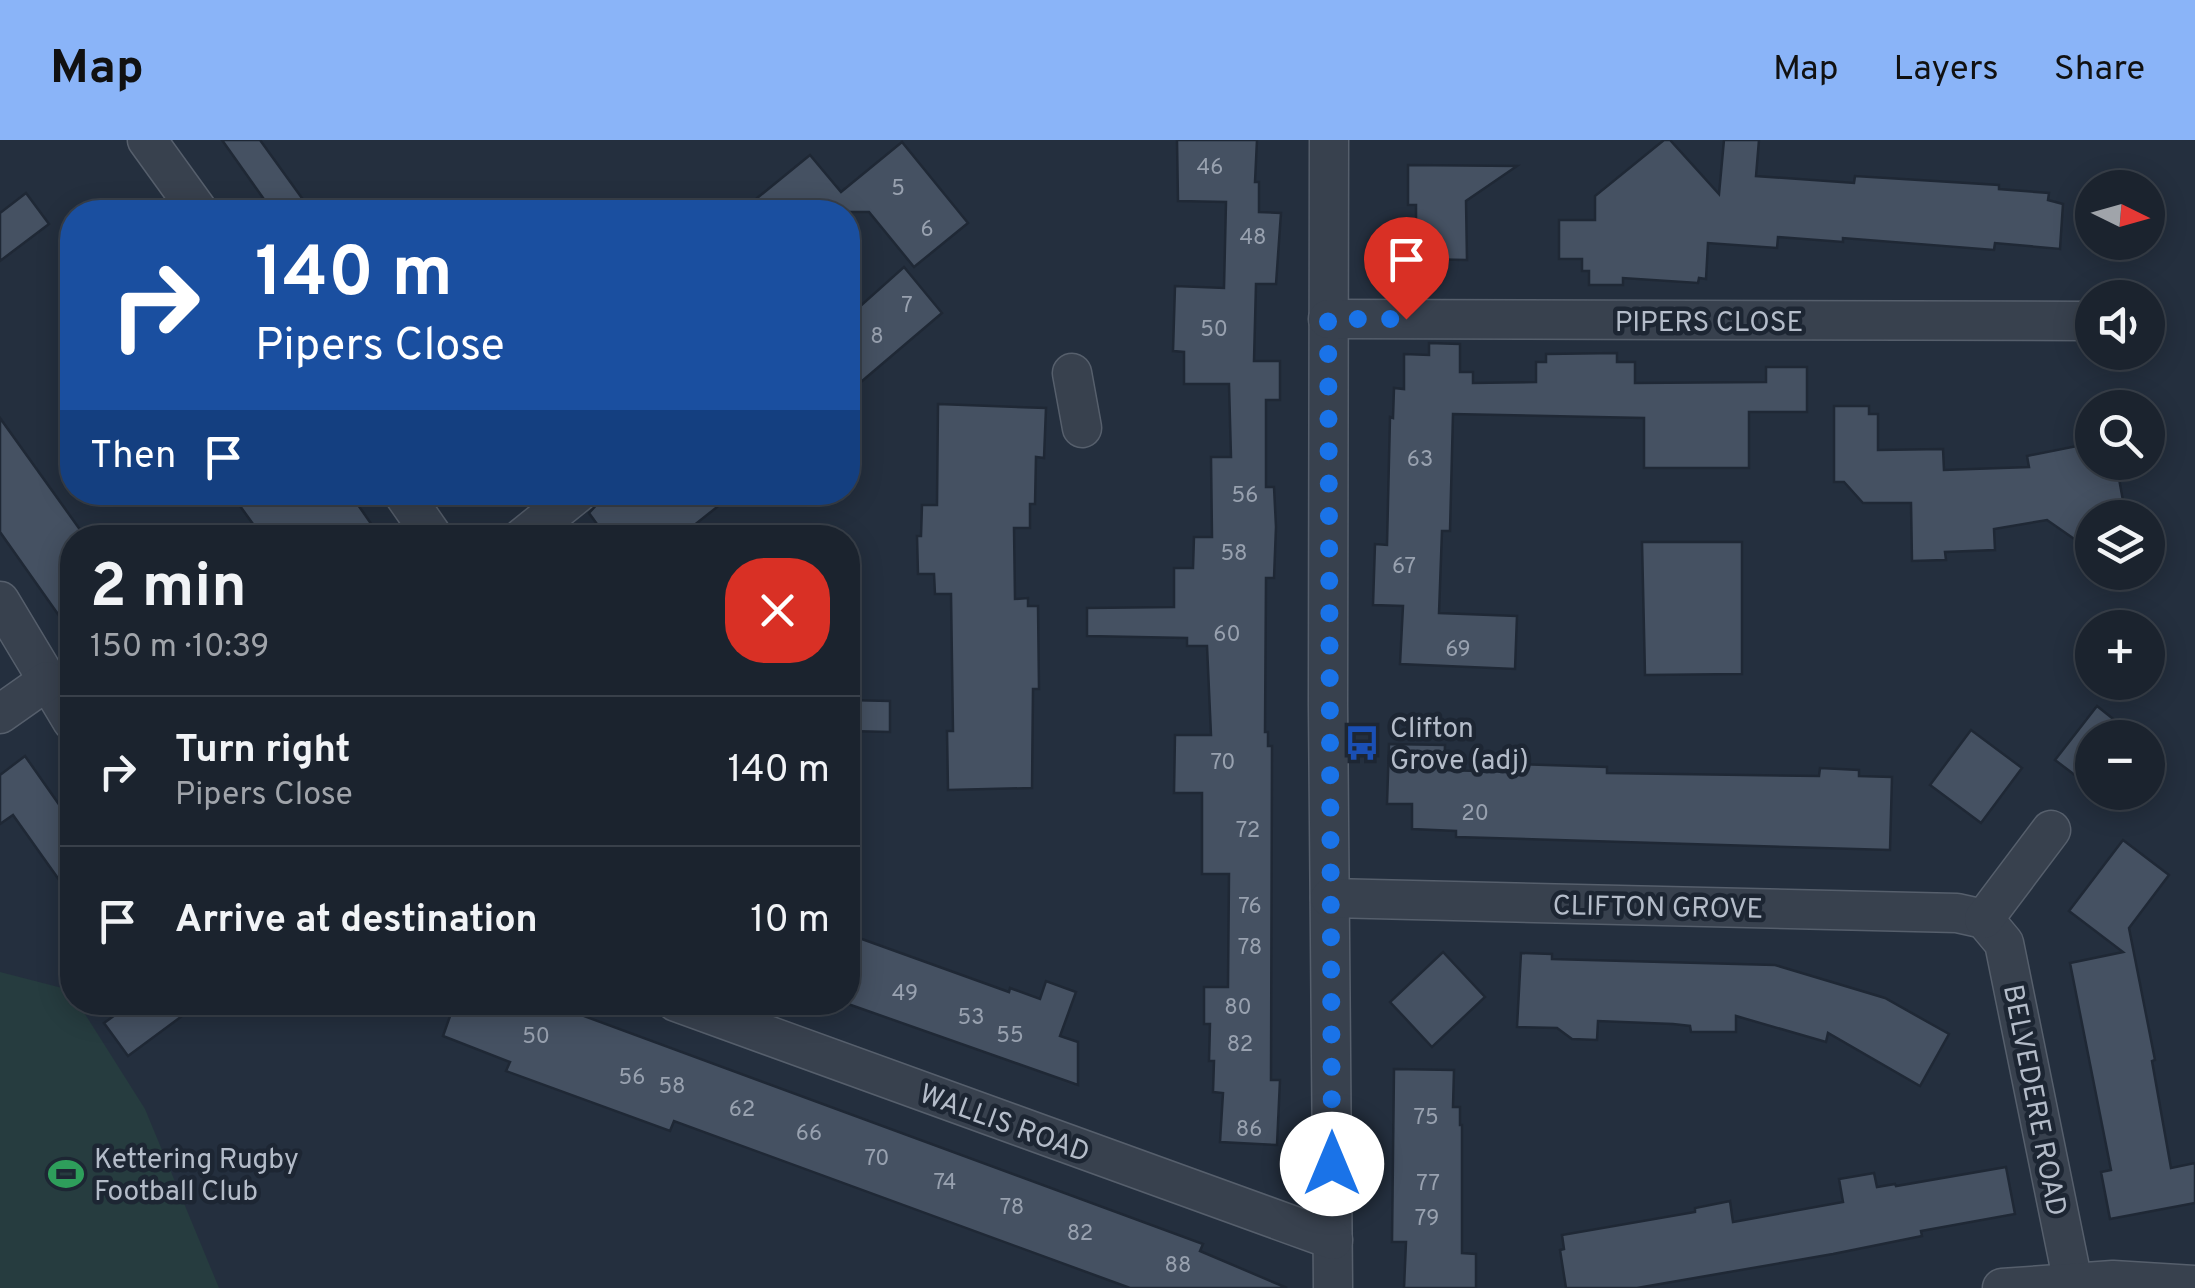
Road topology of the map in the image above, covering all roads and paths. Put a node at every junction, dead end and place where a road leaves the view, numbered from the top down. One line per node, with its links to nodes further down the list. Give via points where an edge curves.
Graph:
1 (147, 140): 3 (street)
2 (1328, 140): 4 (street)
3 (191, 200)
4 (1328, 319): 5 (street, PIPERS CLOSE); 15 (street)
5 (2075, 321)
6 (1072, 372): 7 (street)
7 (1082, 428)
8 (564, 505): 9 (street)
9 (538, 525)
10 (0, 601): 11 (street)
11 (47, 681): 12 (street); 13 (street)
12 (60, 702)
13 (0, 714)
14 (2051, 830): 16 (street)
15 (1330, 898): 16 (street, CLIFTON GROVE, via 1957,913); 18 (street)
16 (1984, 919): 19 (street, BELVEDERE ROAD, via 2004,943)
17 (712, 1015): 18 (street, WALLIS ROAD)
18 (1333, 1240): 21 (street)
19 (2073, 1285): 20 (street); 22 (street)
20 (2195, 1285)
21 (1333, 1288)
22 (2002, 1288)

